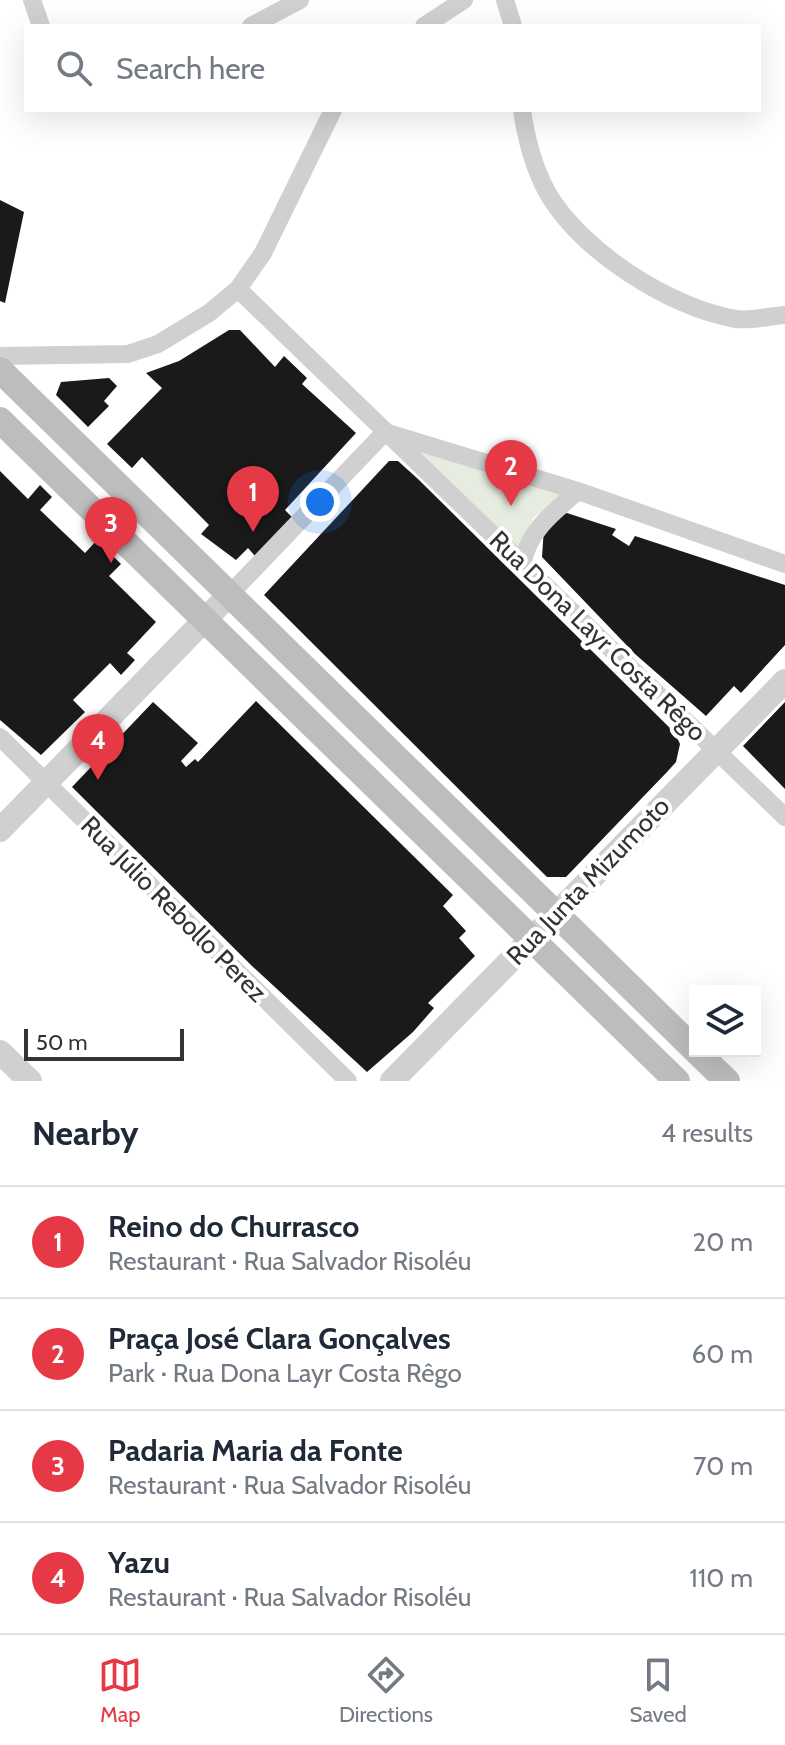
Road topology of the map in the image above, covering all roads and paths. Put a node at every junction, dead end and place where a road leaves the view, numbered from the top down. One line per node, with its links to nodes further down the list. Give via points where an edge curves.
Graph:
1 (32, 0): 5 (street)
2 (300, 0): 6 (street)
3 (464, 0): 7 (street)
4 (505, 0): 8 (street)
5 (40, 24)
6 (255, 24)
7 (427, 24)
8 (512, 24)
9 (332, 112): 11 (street, via 263,253)
10 (522, 112): 12 (street, via 534,164 548,194 603,254 667,295 705,311 740,320)
11 (238, 289): 13 (street, via 188,327 128,354); 16 (street, Rua Dona Layr Costa Rêgo)
12 (785, 315)
13 (0, 356)
14 (0, 370): 20 (main road)
15 (0, 420): 21 (main road)
16 (385, 432): 17 (street); 18 (street, Rua Dona Layr Costa Rêgo); 20 (street)
17 (578, 491): 18 (street, via 543,522); 19 (street)
18 (523, 561): 24 (street, Rua Dona Layr Costa Rêgo)
19 (785, 564)
20 (229, 595): 21 (street); 28 (main road)
21 (205, 620): 25 (street); 29 (main road)
22 (785, 681): 24 (street, Rua Junta Mizumoto)
23 (0, 737): 25 (street, Rua Júlio Rebollo Perez)
24 (716, 751): 26 (street, Rua Dona Layr Costa Rêgo); 28 (street, Rua Junta Mizumoto)
25 (46, 783): 27 (street); 34 (street, Rua Júlio Rebollo Perez)
26 (785, 817)
27 (0, 830)
28 (554, 914): 29 (street, Rua Junta Mizumoto); 30 (main road)
29 (531, 939): 35 (street, Rua Junta Mizumoto); 36 (main road)
30 (689, 1043)
31 (0, 1052): 33 (street)
32 (703, 1057): 37 (main road)
33 (30, 1081)
34 (348, 1081)
35 (392, 1081)
36 (677, 1081)
37 (727, 1081)

